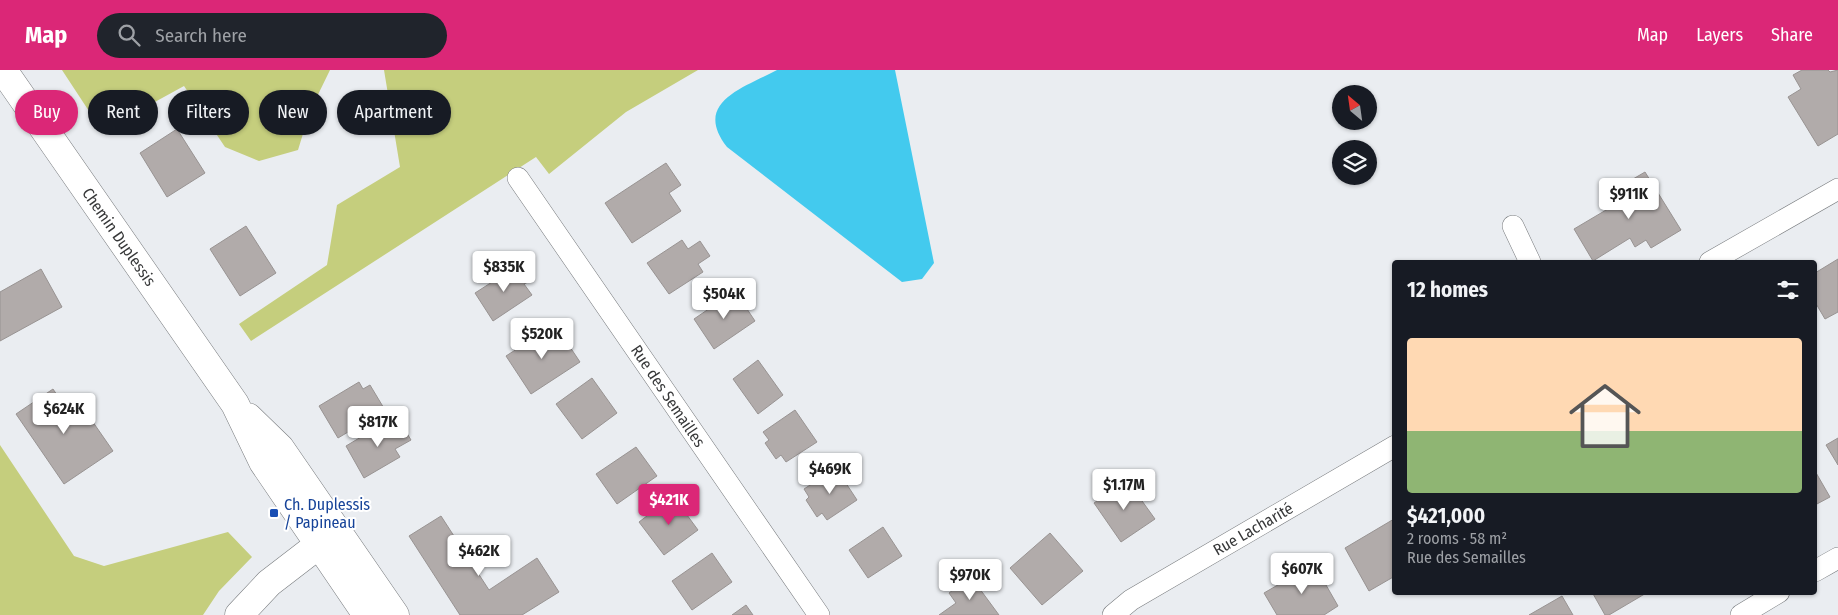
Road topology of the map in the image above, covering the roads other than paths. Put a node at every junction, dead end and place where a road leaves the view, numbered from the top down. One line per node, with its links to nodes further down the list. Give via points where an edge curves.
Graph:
1 (3, 70): 8 (street, Chemin Duplessis, via 235,404 280,448)
2 (518, 178): 15 (street, Rue des Semailles)
3 (1838, 189): 6 (street)
4 (1513, 226): 5 (street)
5 (1529, 260)
6 (1714, 260)
7 (1392, 448): 16 (street, Rue Lacharité, via 1131,600)
8 (328, 537): 12 (street, via 269,583); 13 (street, Chemin Duplessis); 14 (street, Chemin Duplessis)
9 (1838, 558): 10 (street)
10 (1817, 570)
11 (1774, 595): 17 (street)
12 (239, 615)
13 (367, 615)
14 (395, 615)
15 (819, 615)
16 (1114, 615)
17 (1741, 615)

